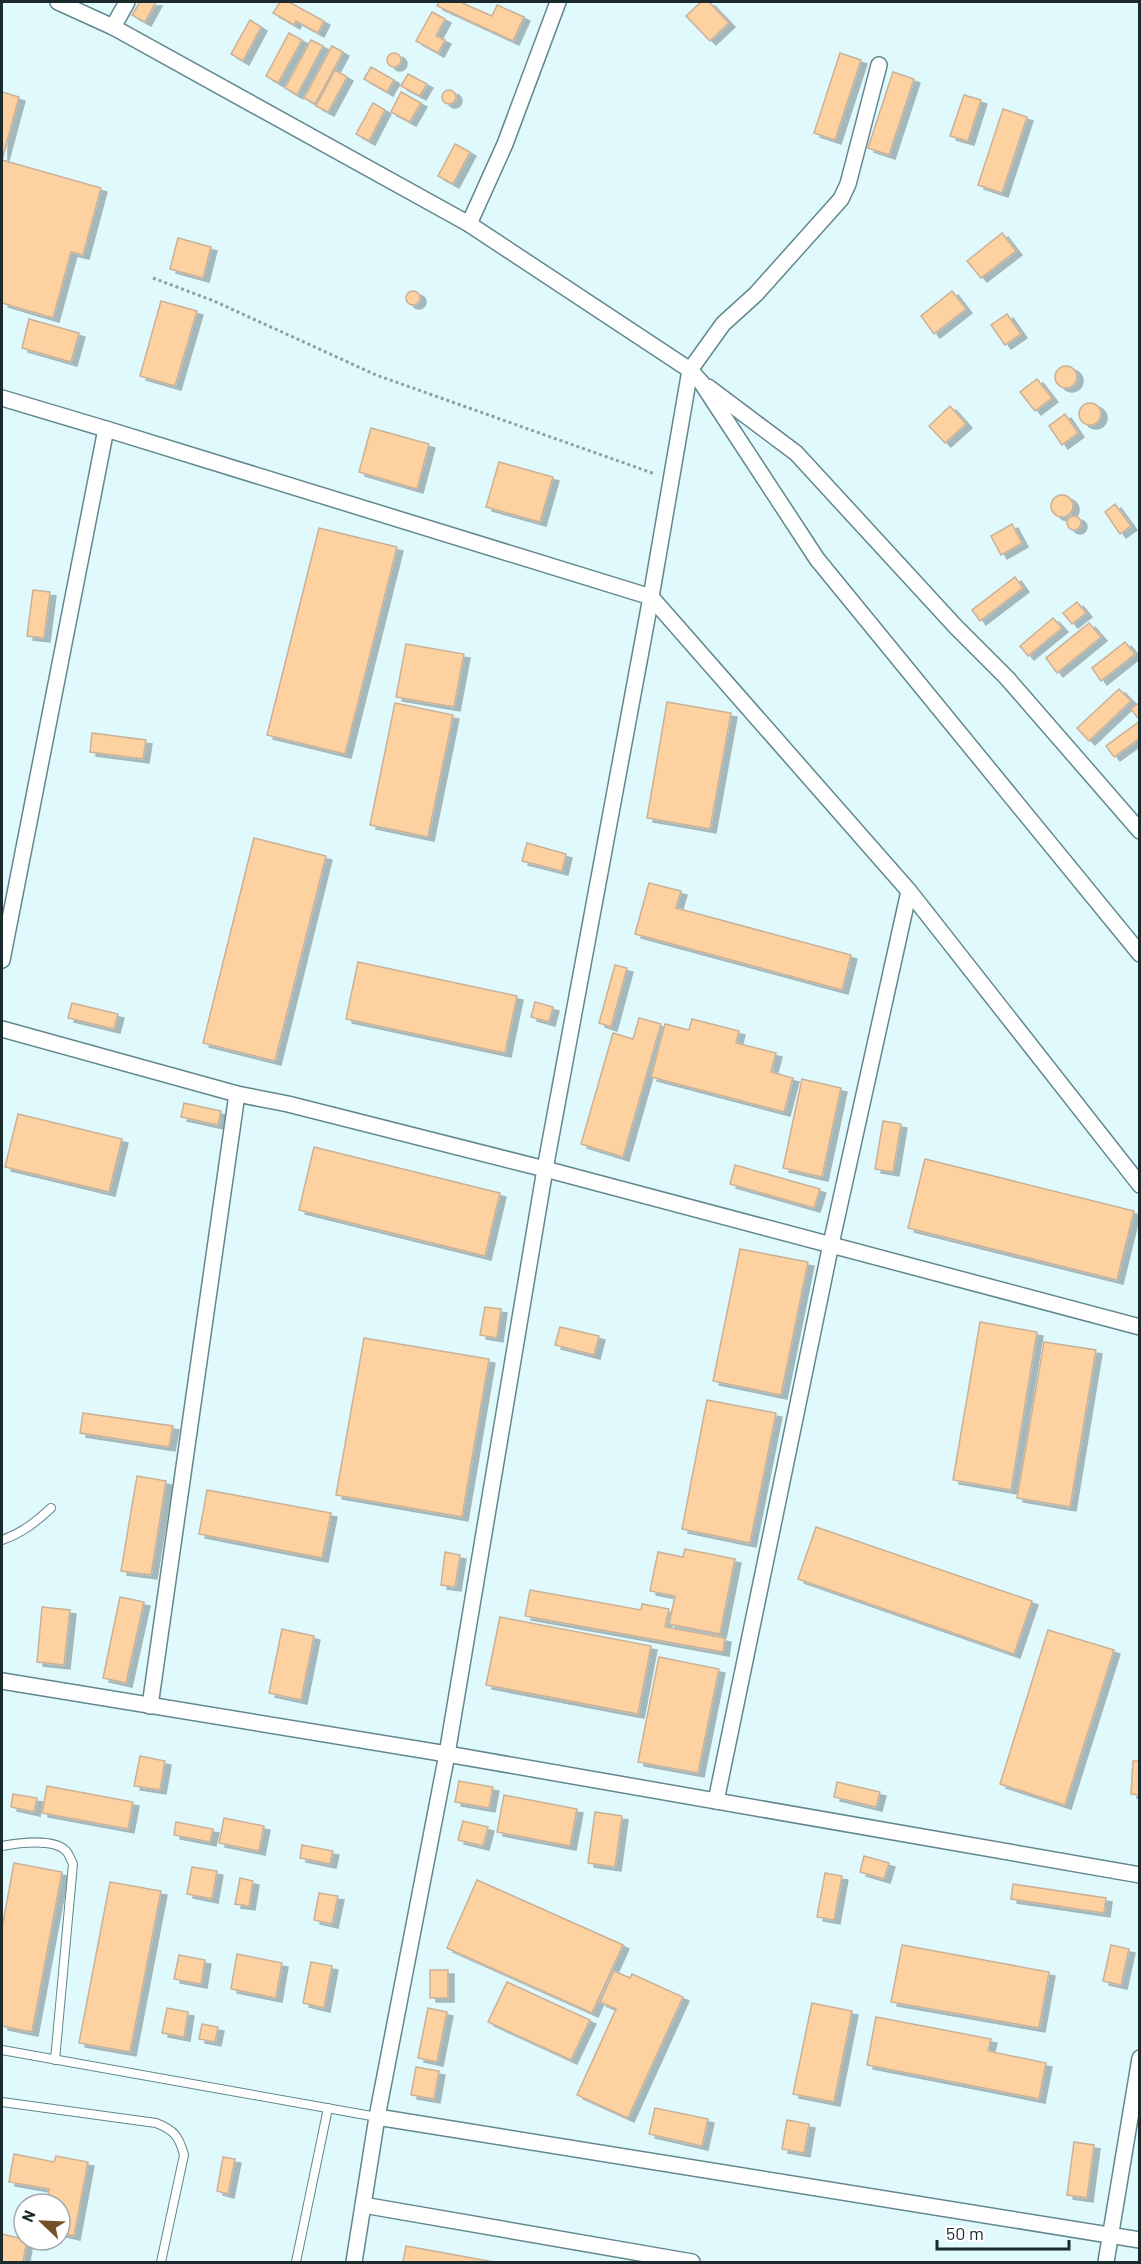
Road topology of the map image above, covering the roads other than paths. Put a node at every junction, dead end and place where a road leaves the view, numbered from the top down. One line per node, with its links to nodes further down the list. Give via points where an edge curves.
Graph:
1 (58, 2): 4 (street)
2 (127, 2): 4 (street)
3 (558, 2): 6 (street, via 505,144)
4 (112, 27): 6 (street)
5 (879, 65): 7 (street, via 841,199 756,294 723,324)
6 (469, 224): 7 (street)
7 (690, 370): 8 (street); 11 (street)
8 (701, 382): 12 (street, via 796,453 1007,678); 14 (street, via 817,559)
9 (2, 398): 10 (street)
10 (106, 429): 11 (street); 15 (street)
11 (651, 597): 13 (street); 18 (street)
12 (1140, 831)
13 (909, 891): 19 (street); 20 (street)
14 (1140, 954)
15 (2, 960)
16 (2, 1029): 17 (street)
17 (237, 1094): 18 (street); 25 (street)
18 (545, 1169): 20 (street); 26 (street)
19 (1140, 1185)
20 (831, 1245): 21 (street); 27 (street)
21 (1140, 1327)
22 (51, 1508): 23 (lane, via 34,1524)
23 (2, 1540)
24 (2, 1681): 25 (street)
25 (150, 1706): 26 (street)
26 (447, 1754): 27 (street); 35 (street)
27 (716, 1801): 29 (street)
28 (2, 1846): 32 (lane, via 56,1844 67,1851 73,1864)
29 (1140, 1875)
30 (2, 2050): 32 (lane)
31 (1140, 2058): 37 (street)
32 (55, 2060): 34 (lane)
33 (2, 2102): 39 (lane, via 170,2128 184,2155)
34 (328, 2108): 35 (lane); 40 (lane)
35 (377, 2117): 36 (street); 37 (street)
36 (363, 2205): 41 (street); 42 (street)
37 (1111, 2235): 38 (street); 43 (street)
38 (1140, 2240)
39 (161, 2262)
40 (296, 2262)
41 (354, 2262)
42 (692, 2262)
43 (1106, 2262)

